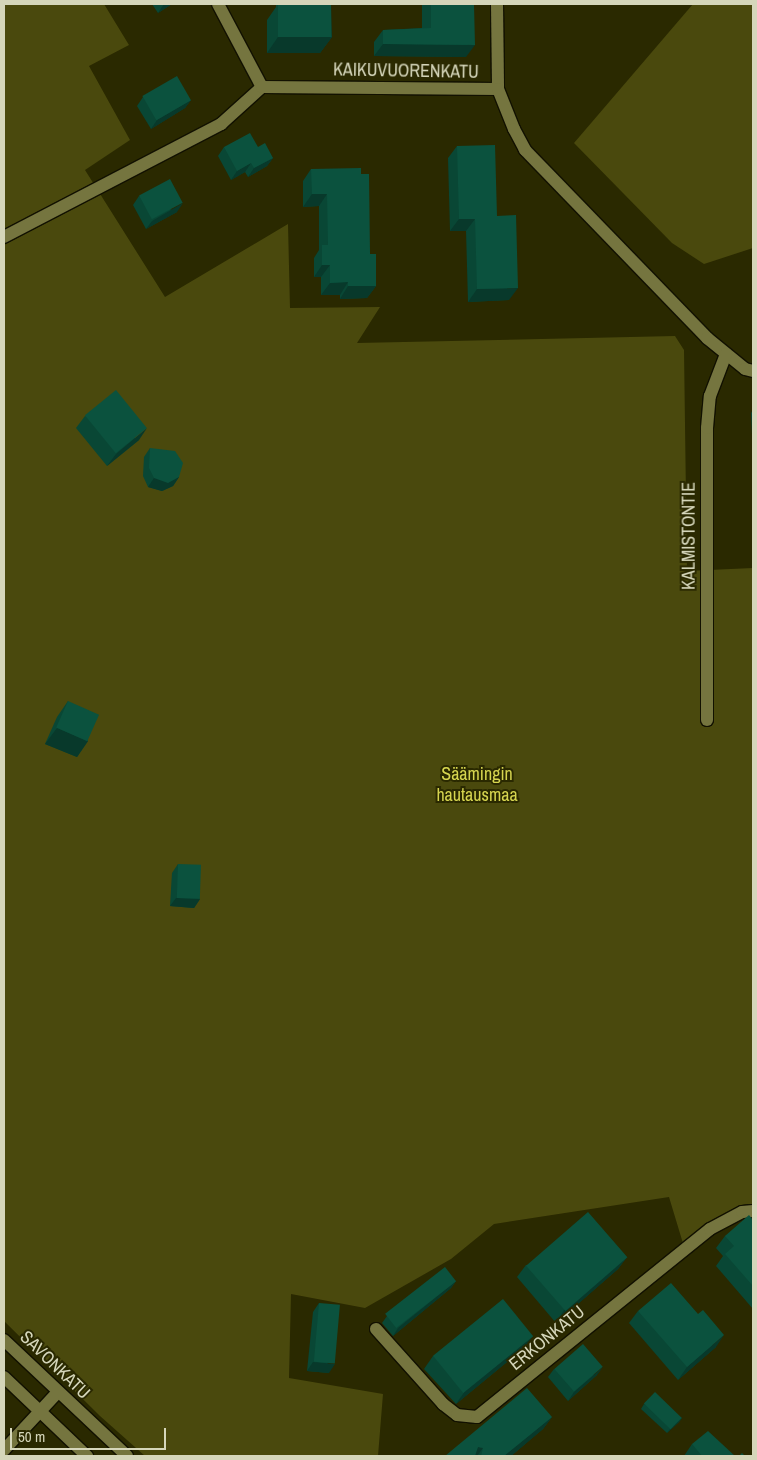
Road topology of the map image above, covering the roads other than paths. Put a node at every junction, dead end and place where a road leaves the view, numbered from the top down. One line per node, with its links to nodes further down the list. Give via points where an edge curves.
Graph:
1 (218, 4): 3 (street)
2 (497, 4): 4 (street)
3 (262, 87): 4 (street, KAIKUVUORENKATU); 5 (street, via 221,124)
4 (498, 89): 6 (street, KAIKUVUORENKATU, via 525,150)
5 (4, 238)
6 (726, 354): 7 (street, KAIKUVUORENKATU, via 745,369); 8 (street, KALMISTONTIE, via 710,396 707,428)
7 (753, 371)
8 (707, 720)
9 (753, 1211): 10 (street, ERKONKATU, via 742,1212 710,1229 477,1417 457,1415 443,1404)
10 (376, 1329)
11 (4, 1340): 13 (street, SAVONKATU)
12 (4, 1376): 14 (street)
13 (58, 1393): 14 (street); 17 (street, SAVONKATU)
14 (40, 1412): 15 (street); 16 (street)
15 (4, 1450)
16 (87, 1456)
17 (127, 1456)

